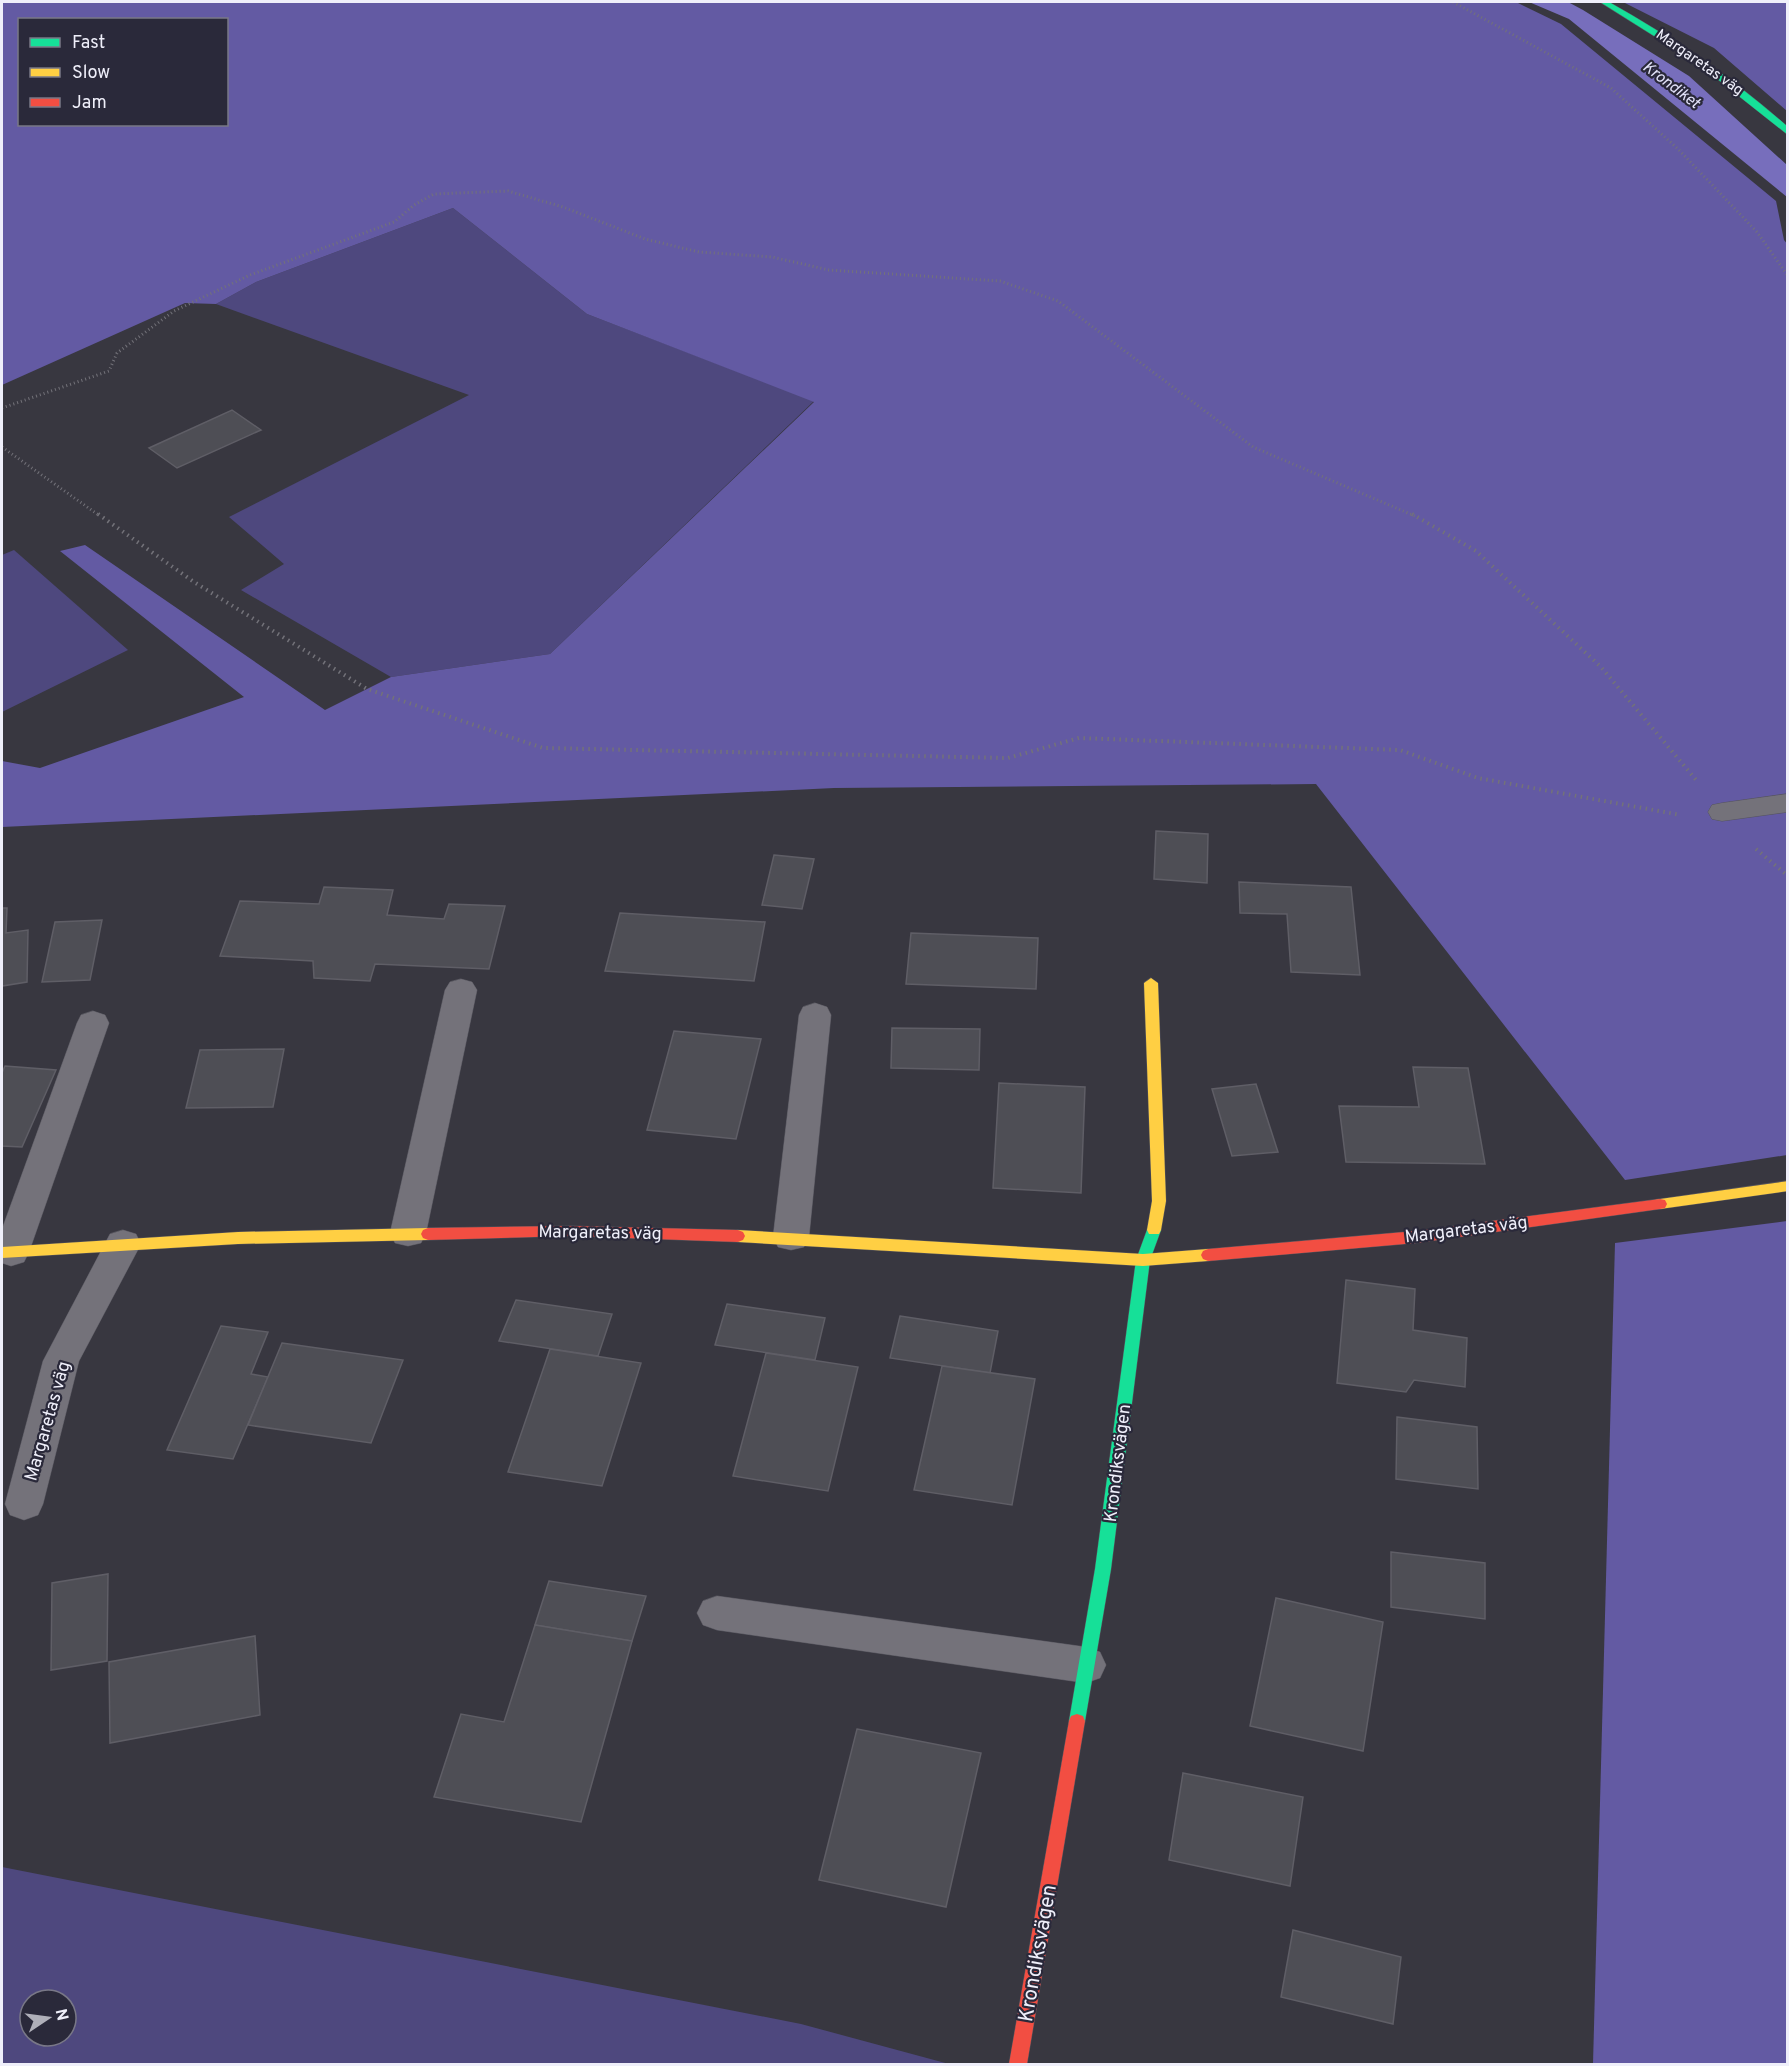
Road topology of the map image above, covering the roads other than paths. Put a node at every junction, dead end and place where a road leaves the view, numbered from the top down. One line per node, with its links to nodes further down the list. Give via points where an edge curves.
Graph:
1 (1604, 2): 2 (street, Margaretas väg, via 1701,59)
2 (1788, 132)
3 (1788, 803): 4 (lane)
4 (1722, 812)
5 (1151, 983): 14 (street, via 1159,1201 1156,1226)
6 (461, 990): 10 (street)
7 (815, 1015): 11 (street)
8 (93, 1023): 13 (street, Margaretas väg)
9 (1788, 1186): 14 (street, Margaretas väg, via 1416,1237)
10 (408, 1233): 11 (street, Margaretas väg, via 570,1231); 12 (street, Margaretas väg)
11 (792, 1237): 14 (street, Margaretas väg)
12 (123, 1244): 13 (street, Margaretas väg); 15 (street, Margaretas väg, via 62,1361)
13 (6, 1252)
14 (1143, 1260): 17 (street, Krondiksvägen, via 1103,1569)
15 (24, 1504)
16 (717, 1613): 17 (street)
17 (1086, 1665): 18 (street, Krondiksvägen)
18 (1018, 2064)

